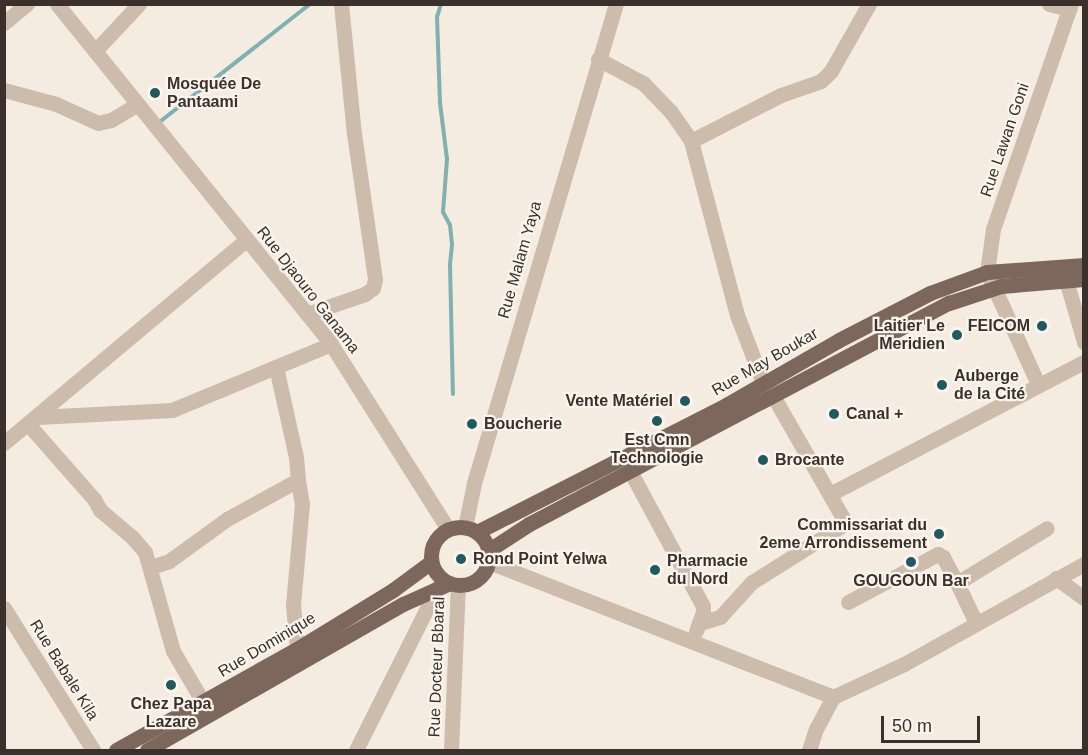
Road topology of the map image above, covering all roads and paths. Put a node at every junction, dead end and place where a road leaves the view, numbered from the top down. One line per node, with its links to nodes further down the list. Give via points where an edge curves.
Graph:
1 (27, 4): 9 (street)
2 (57, 4): 10 (street)
3 (139, 4): 10 (street)
4 (341, 4): 21 (street, via 354,134 375,279 373,288 365,294)
5 (616, 4): 11 (street, Rue Malam Yaya)
6 (869, 4): 14 (street, via 831,71 821,81 781,95)
7 (1049, 4): 8 (street)
8 (1070, 7): 17 (street, Rue Lawan Goni, via 993,230)
9 (4, 23)
10 (95, 51): 13 (street)
11 (598, 59): 14 (street, via 643,83); 36 (street, Rue Malam Yaya, via 474,483)
12 (4, 90): 13 (street, via 56,104 98,123)
13 (140, 109): 15 (street, Rue Djaouro Ganama)
14 (692, 141): 26 (street, via 737,315)
15 (246, 240): 21 (street, Rue Djaouro Ganama); 29 (street)
16 (1083, 266): 17 (main road, Rue May Boukar)
17 (987, 272): 20 (street); 26 (main road, Rue May Boukar, via 930,293)
18 (1083, 279): 19 (main road, Rue May Boukar)
19 (1066, 280): 20 (main road, Rue May Boukar); 22 (street)
20 (994, 288): 27 (street); 28 (main road, Rue May Boukar, via 949,303)
21 (307, 314): 23 (street, Rue Djaouro Ganama)
22 (1083, 342)
23 (331, 344): 25 (street); 35 (street, Rue Djaouro Ganama)
24 (1083, 362): 27 (street)
25 (276, 367): 29 (street, via 172,410); 32 (street)
26 (763, 382): 36 (main road, Rue May Boukar, via 716,411)
27 (1038, 384): 33 (street)
28 (773, 396): 31 (main road, Rue May Boukar); 33 (street)
29 (33, 421): 30 (street); 40 (street, via 100,510 145,552)
30 (4, 442)
31 (630, 471): 37 (main road, Rue May Boukar, via 521,529); 47 (street, via 703,606)
32 (298, 480): 40 (street, via 227,519 170,561); 50 (street, via 302,504 293,605)
33 (830, 494): 47 (street, via 843,525 752,582 720,617)
34 (1047, 528): 42 (street)
35 (448, 529): 36 (main road); 38 (main road, via 434,543)
36 (471, 529): 37 (main road)
37 (489, 556): 43 (main road, via 478,580); 49 (street)
38 (431, 562): 43 (main road); 50 (main road, Rue Dominique, via 393,590)
39 (1083, 564): 41 (street)
40 (150, 567): 52 (street, via 173,651)
41 (1056, 578): 44 (street); 48 (street)
42 (957, 583): 45 (street, via 938,554); 48 (street)
43 (448, 586): 55 (main road, Rue Dominique, via 404,604); 56 (street); 57 (street, Rue Docteur Bbaral)
44 (1083, 598)
45 (848, 602)
46 (4, 608): 53 (street, Rue Babale Kila)
47 (700, 623): 49 (street)
48 (976, 623): 51 (street, via 904,664)
49 (691, 641): 51 (street)
50 (297, 648): 52 (main road, Rue Dominique)
51 (833, 697): 58 (street)
52 (203, 702): 54 (main road, Rue Dominique)
53 (93, 750)
54 (116, 750)
55 (148, 750)
56 (356, 750)
57 (451, 750)
58 (809, 750)

